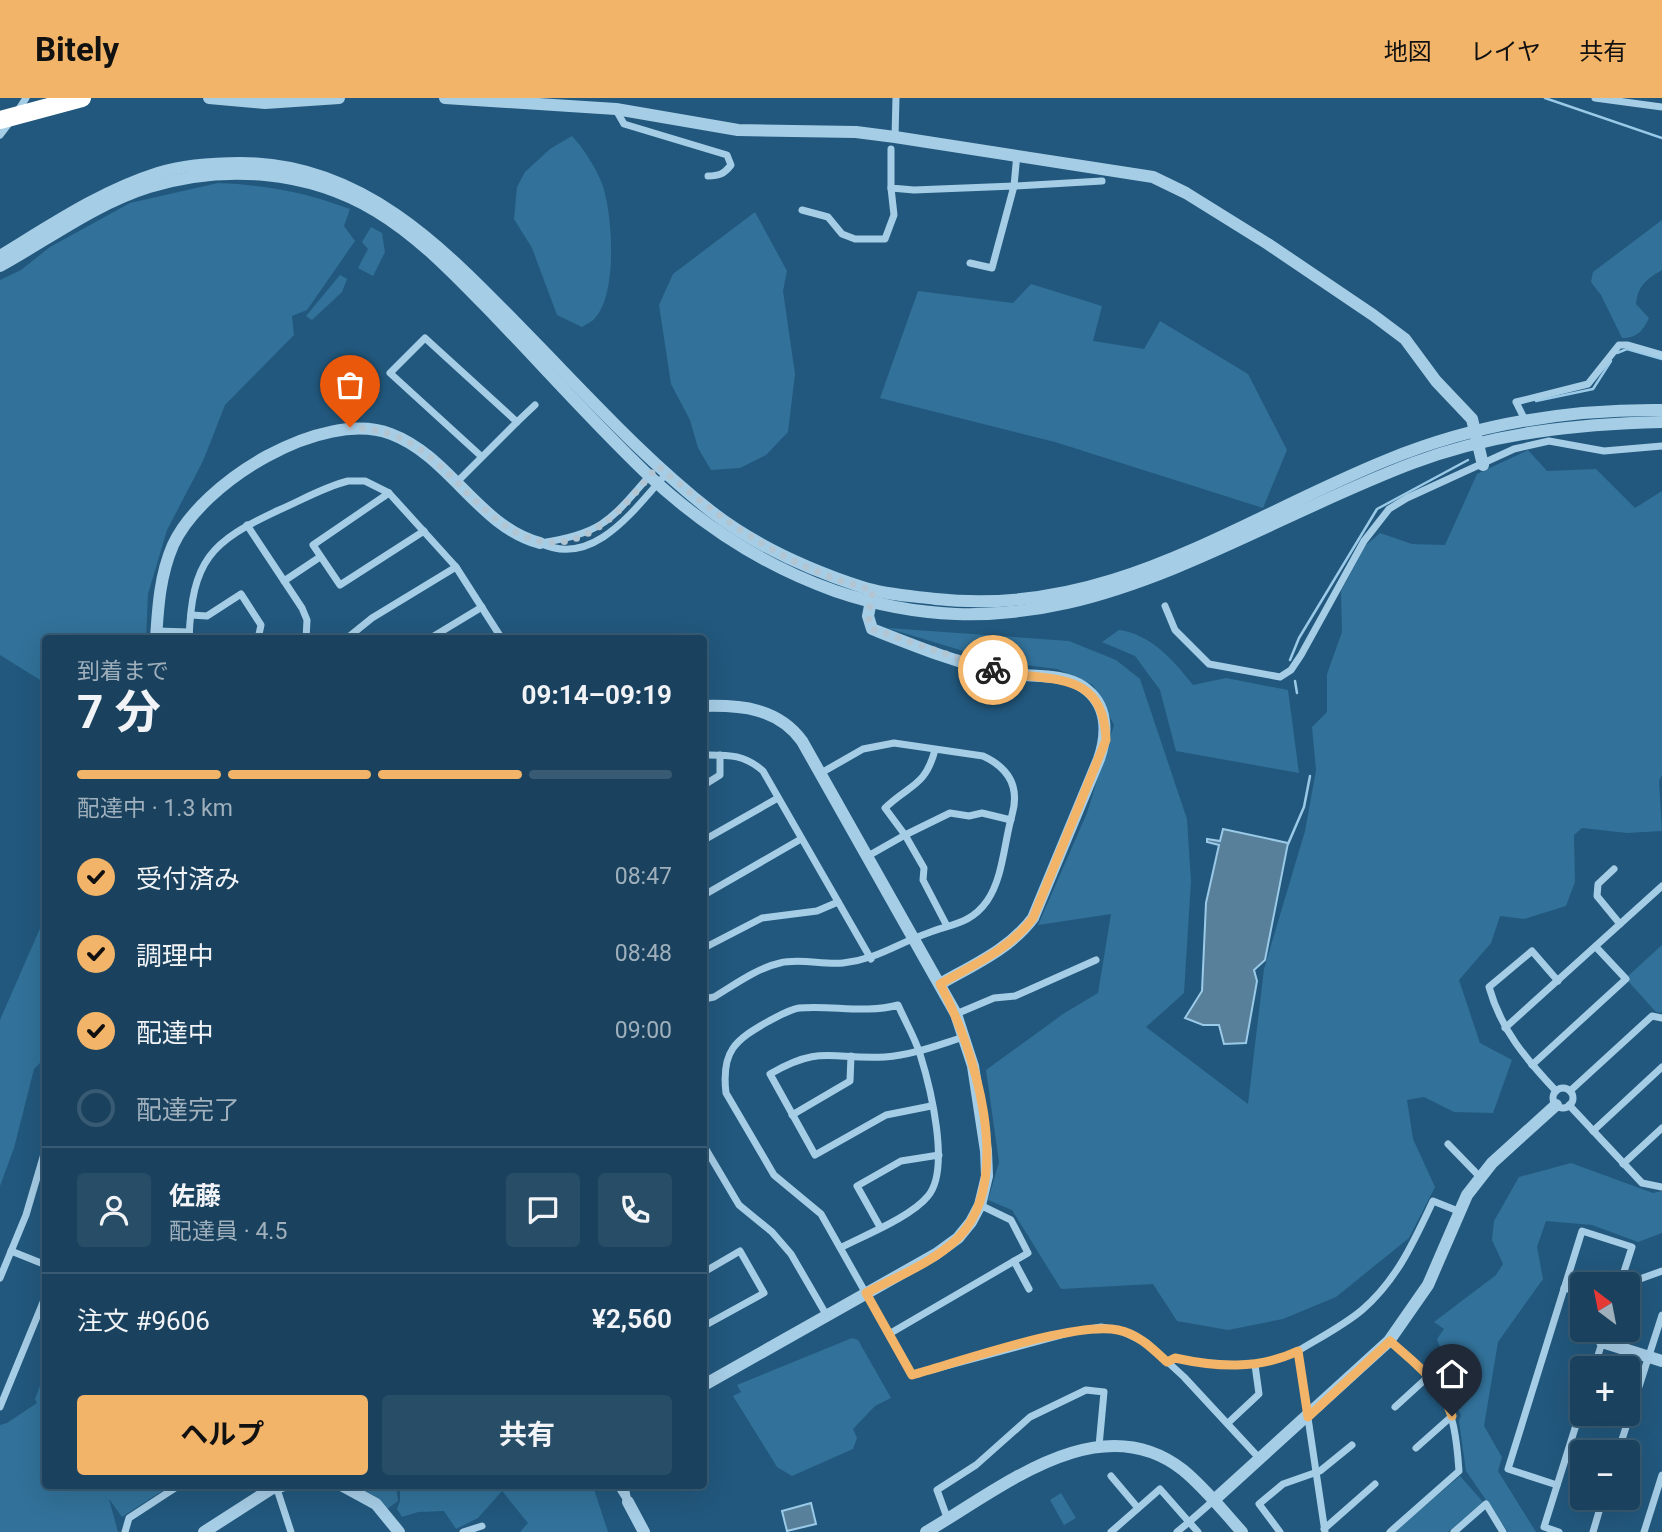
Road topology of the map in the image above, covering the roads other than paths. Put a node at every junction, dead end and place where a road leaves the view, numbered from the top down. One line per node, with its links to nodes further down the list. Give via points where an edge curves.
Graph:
1 (26, 98): 12 (street)
2 (82, 98): 11 (highway)
3 (209, 98): 4 (street, via 265,103)
4 (339, 98)
5 (445, 98): 10 (street)
6 (896, 98): 13 (street)
7 (1595, 98): 8 (street)
8 (1612, 100): 9 (street)
9 (1662, 107)
10 (616, 109): 13 (street, via 738,131 856,132); 15 (street, via 624,124 727,155 731,165 727,170)
11 (0, 121)
12 (0, 135)
13 (893, 143): 14 (street); 18 (street)
14 (1017, 154): 17 (street); 30 (street, via 1153,177 1186,193 1405,339 1472,419)
15 (708, 177)
16 (1102, 181): 17 (street)
17 (1014, 186): 18 (street); 21 (street, via 992,268)
18 (891, 188): 19 (street, via 894,215 885,239 855,239 842,234 828,217)
19 (802, 210)
20 (0, 256): 34 (street, via 109,192 159,173 242,163 313,173 382,203 422,232)
21 (970, 263)
22 (0, 266): 34 (street, via 102,207 184,178 226,173 312,183 376,211 432,255)
23 (1662, 355): 26 (street, via 1619,345 1588,384 1516,402)
24 (535, 405): 27 (street)
25 (1662, 410): 26 (street, via 1598,411)
26 (1525, 420): 30 (street)
27 (517, 422): 32 (street); 32 (street, via 425,338 390,373)
28 (1662, 422): 29 (street, via 1576,425)
29 (1548, 435): 30 (street); 31 (street, via 1604,451); 33 (street)
30 (1477, 437): 33 (street); 43 (street, via 1168,572 1097,598 980,614 937,612)
31 (1662, 446)
32 (481, 457): 35 (street)
33 (1483, 465): 44 (street, via 1432,485 1389,509 1343,575 1301,655 1280,677 1209,664 1175,630)
34 (658, 474): 39 (street, via 592,531); 39 (street, via 617,528 599,541 569,550 553,550); 43 (street, via 721,533 759,556 797,576)
35 (458, 481): 39 (street, via 510,531); 47 (street, via 420,449 379,430 335,429 291,444 216,492 184,527 165,568)
36 (389, 493): 37 (street, via 365,481 348,481); 38 (street); 40 (street, via 313,545)
37 (247, 525): 42 (street); 46 (street, via 215,547 202,567 193,589)
38 (424, 531): 40 (street, via 340,585); 41 (street)
39 (540, 543)
40 (320, 557): 42 (street)
41 (456, 567): 45 (street); 51 (street)
42 (284, 581): 50 (street, via 307,620)
43 (872, 596): 78 (street, via 868,616 872,629 1004,673 1065,679 1083,687 1097,702 1105,723 1106,740 1099,759 1033,918 1021,935)
44 (1165, 606)
45 (482, 607): 52 (street); 53 (street)
46 (191, 615): 48 (street); 49 (street, via 207,616 241,594 261,625)
47 (156, 635)
48 (189, 635)
49 (259, 635)
50 (306, 635)
51 (351, 635)
52 (436, 635)
53 (500, 635)
54 (707, 706): 58 (street, via 753,708 781,720 798,736)
55 (935, 750): 58 (street, via 878,745); 61 (street, via 983,756 1008,773 1014,786); 62 (street, via 920,782 885,808)
56 (707, 755): 57 (street)
57 (720, 755): 59 (street, via 720,775); 60 (street, via 751,761)
58 (821, 774): 65 (street)
59 (707, 783)
60 (778, 798): 63 (street); 64 (street)
61 (1011, 820): 62 (street, via 982,813 950,813); 71 (street, via 988,899 967,921)
62 (905, 835): 65 (street); 71 (street)
63 (707, 838)
64 (802, 839): 68 (street); 69 (street)
65 (868, 856): 72 (street)
66 (1614, 869): 70 (street, via 1598,884 1597,896)
67 (1662, 886): 70 (street)
68 (707, 893)
69 (838, 902): 73 (street, via 817,912 762,918); 75 (street)
70 (1620, 924): 74 (street)
71 (947, 926): 72 (street)
72 (914, 939): 75 (street); 78 (street)
73 (707, 946)
74 (1596, 947): 77 (street); 86 (street, via 1626,979)
75 (871, 959): 79 (street, via 781,962)
76 (1096, 960): 80 (street, via 1015,996 994,998)
77 (1558, 981): 82 (street); 82 (street, via 1532,951 1489,987)
78 (940, 984): 80 (street)
79 (707, 998)
80 (956, 1014): 83 (street)
81 (1662, 1018): 89 (street, via 1652,1016)
82 (1505, 1028): 86 (street)
83 (964, 1037): 84 (street); 103 (street, via 986,1151 987,1175)
84 (919, 1052): 85 (street); 92 (street); 106 (street, via 898,1005 880,1010 788,1011 736,1041 727,1057 726,1093 767,1165 782,1184 821,1214)
85 (851, 1056): 93 (street, via 850,1081); 93 (street, via 812,1055 770,1074)
86 (1532, 1065): 88 (street)
87 (1662, 1067): 94 (street)
88 (1556, 1091): 89 (street); 90 (street)
89 (1570, 1091): 91 (street)
90 (1556, 1105): 91 (street); 101 (street)
91 (1569, 1105): 94 (street)
92 (931, 1106): 93 (street, via 886,1115 815,1155); 98 (street)
93 (792, 1115)
94 (1593, 1131): 100 (street)
95 (1661, 1132): 100 (street)
96 (1448, 1144): 101 (street)
97 (707, 1151): 120 (street, via 738,1205 772,1231)
98 (939, 1155): 105 (street, via 939,1175 926,1199); 105 (street, via 901,1161 857,1186)
99 (42, 1161): 107 (street)
100 (1623, 1164): 102 (street, via 1642,1183)
101 (1480, 1177): 104 (street)
102 (1662, 1187)
103 (980, 1205): 108 (street, via 1011,1220 1028,1253); 118 (street, via 958,1238)
104 (1458, 1211): 124 (street, via 1428,1285); 126 (street, via 1433,1201 1387,1285 1362,1310)
105 (880, 1227): 106 (street)
106 (840, 1248): 118 (street)
107 (11, 1251): 109 (street); 113 (street)
108 (1014, 1261): 116 (street); 123 (street)
109 (42, 1263)
110 (707, 1270): 122 (street, via 740,1251 764,1293)
111 (1662, 1271): 114 (street)
112 (1626, 1272): 115 (street, via 1632,1247 1583,1231)
113 (0, 1278)
114 (1640, 1278)
115 (1564, 1287): 117 (street); 148 (street, via 1508,1469)
116 (1029, 1289)
117 (1570, 1289)
118 (866, 1293): 120 (street); 123 (street)
119 (42, 1305): 134 (street)
120 (827, 1315): 132 (street)
121 (1662, 1315): 127 (street)
122 (707, 1324)
123 (889, 1334): 129 (street, via 912,1375 1101,1327 1132,1334)
124 (1390, 1341): 131 (street); 136 (street)
125 (1617, 1342): 127 (street)
126 (1298, 1351): 130 (street); 136 (street)
127 (1648, 1356): 128 (street); 139 (street)
128 (1662, 1360)
129 (1167, 1362): 130 (street, via 1175,1358 1209,1365); 137 (street)
130 (1255, 1365): 137 (street, via 1259,1394)
131 (1430, 1376): 133 (street); 135 (street, via 1444,1393)
132 (707, 1383)
133 (1395, 1406)
134 (0, 1407)
135 (1452, 1416): 142 (street); 175 (street, via 1459,1471)
136 (1308, 1417): 143 (street); 144 (street)
137 (1228, 1423): 143 (street)
138 (1576, 1426): 148 (street)
139 (1622, 1440)
140 (1352, 1445): 144 (street)
141 (1099, 1446): 155 (street, via 1139,1449 1170,1462); 159 (street, via 1060,1455); 159 (street, via 1104,1392 1086,1390 1016,1427 976,1465 937,1490)
142 (1416, 1448)
143 (1260, 1459): 155 (street)
144 (1316, 1473): 162 (street); 174 (street, via 1283,1484 1259,1504)
145 (1662, 1475): 180 (street)
146 (1111, 1476): 157 (street)
147 (1375, 1484): 162 (street)
148 (1557, 1486): 178 (street, via 1544,1527)
149 (173, 1489): 163 (street, via 129,1518)
150 (273, 1489): 164 (street)
151 (279, 1489): 165 (street)
152 (348, 1489): 166 (street, via 376,1504)
153 (620, 1489): 156 (street)
154 (626, 1489): 156 (street)
155 (1213, 1501): 160 (street); 173 (street)
156 (628, 1502): 168 (street)
157 (1138, 1508): 160 (street, via 1160,1489); 170 (street)
158 (1600, 1510): 179 (street)
159 (947, 1520): 169 (street)
160 (1189, 1521): 171 (street); 172 (street)
161 (482, 1526): 167 (street)
162 (1324, 1531)
163 (125, 1532)
164 (204, 1532)
165 (290, 1532)
166 (399, 1532)
167 (463, 1532)
168 (644, 1532)
169 (926, 1532)
170 (1111, 1532)
171 (1177, 1532)
172 (1198, 1532)
173 (1242, 1532)
174 (1280, 1532)
175 (1390, 1532)
176 (1454, 1532): 177 (street, via 1486,1504)
177 (1503, 1532)
178 (1559, 1532)
179 (1593, 1532)
180 (1644, 1532)

